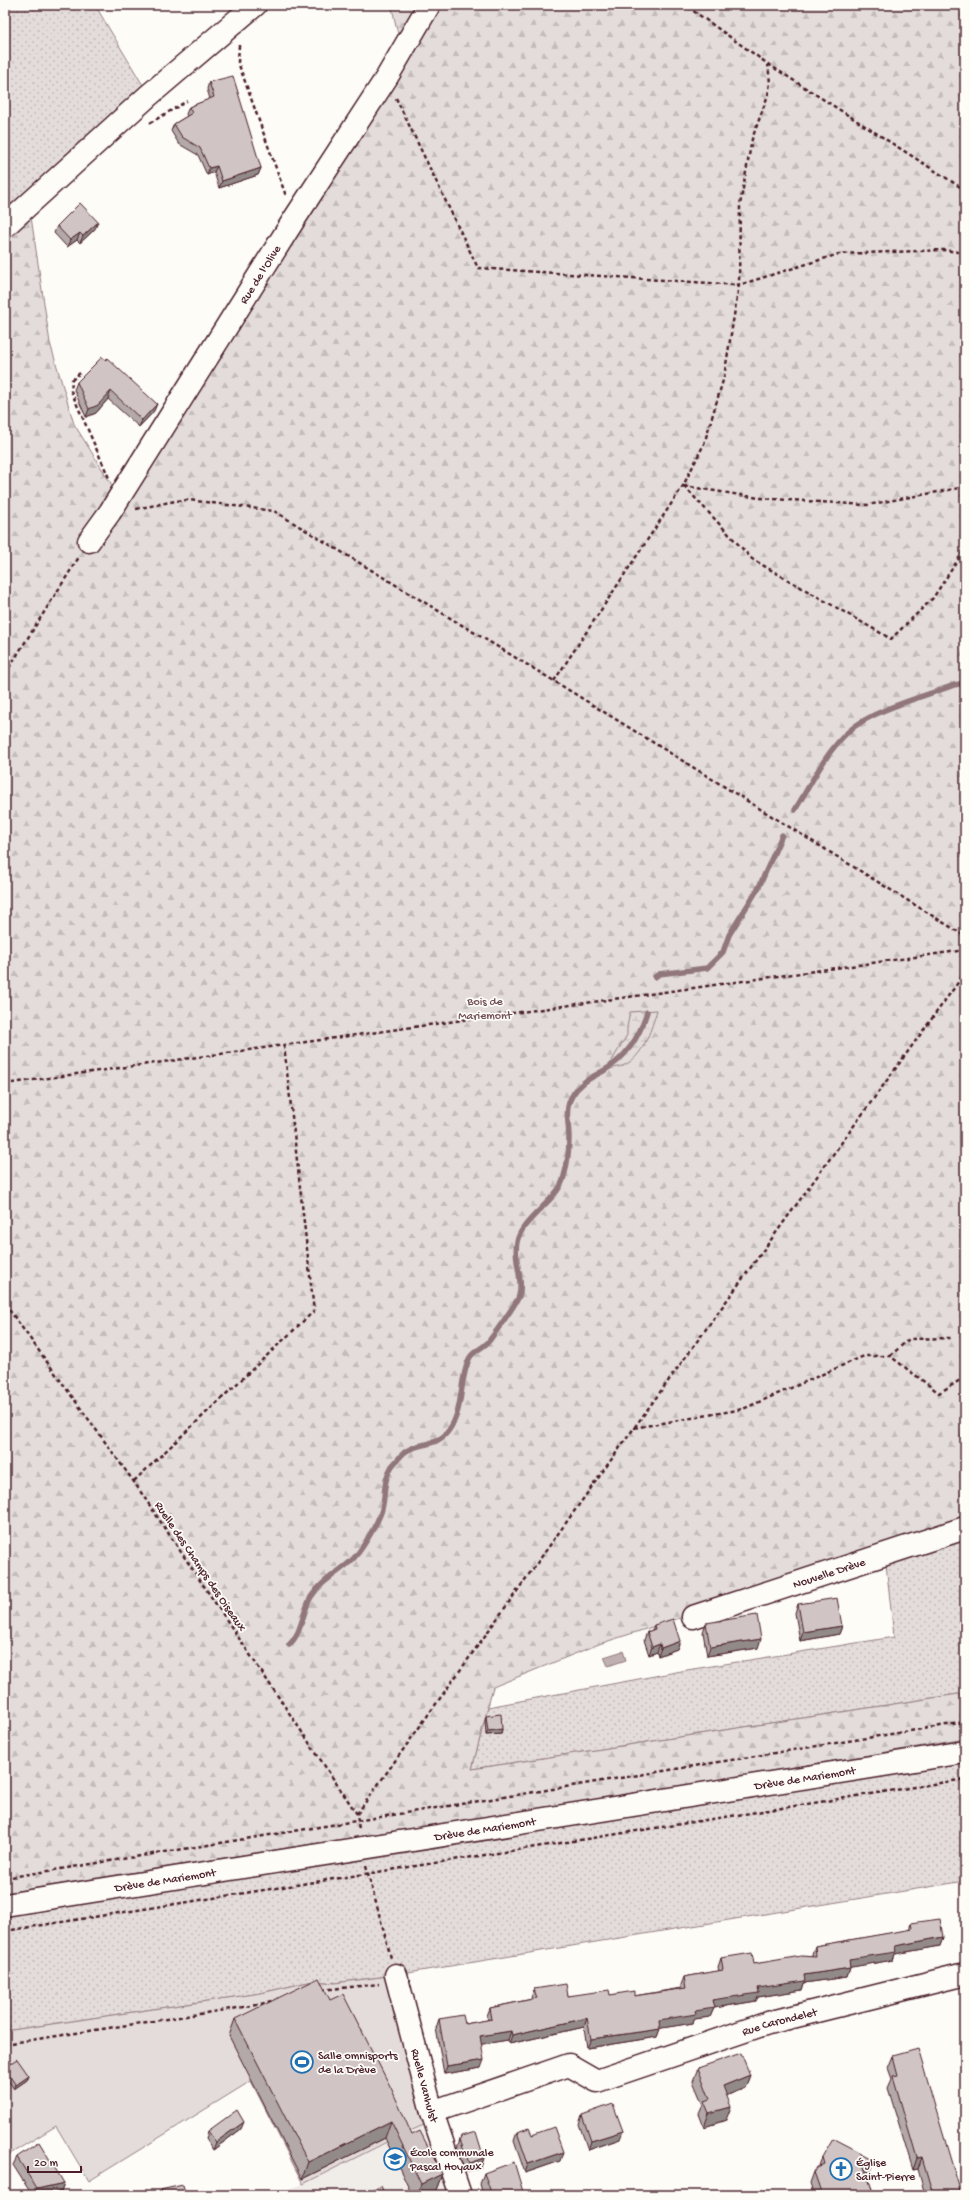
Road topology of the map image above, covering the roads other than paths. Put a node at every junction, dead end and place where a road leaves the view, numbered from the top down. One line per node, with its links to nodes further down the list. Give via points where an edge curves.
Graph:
1 (255, 5): 3 (street, via 132,111)
2 (429, 5): 4 (street, Rue de l'Olive, via 387,77)
3 (5, 226)
4 (89, 541)
5 (965, 1528): 6 (street, Nouvelle Drève)
6 (693, 1617)
7 (965, 1752): 8 (street, Drève de Mariemont)
8 (5, 1905)
9 (965, 1974): 11 (street, Rue Carondelet, via 768,2023 597,2080 569,2065)
10 (397, 1978): 11 (street, Ruelle Vanhulst)
11 (432, 2112): 12 (street, Ruelle Vanhulst)
12 (460, 2195)

